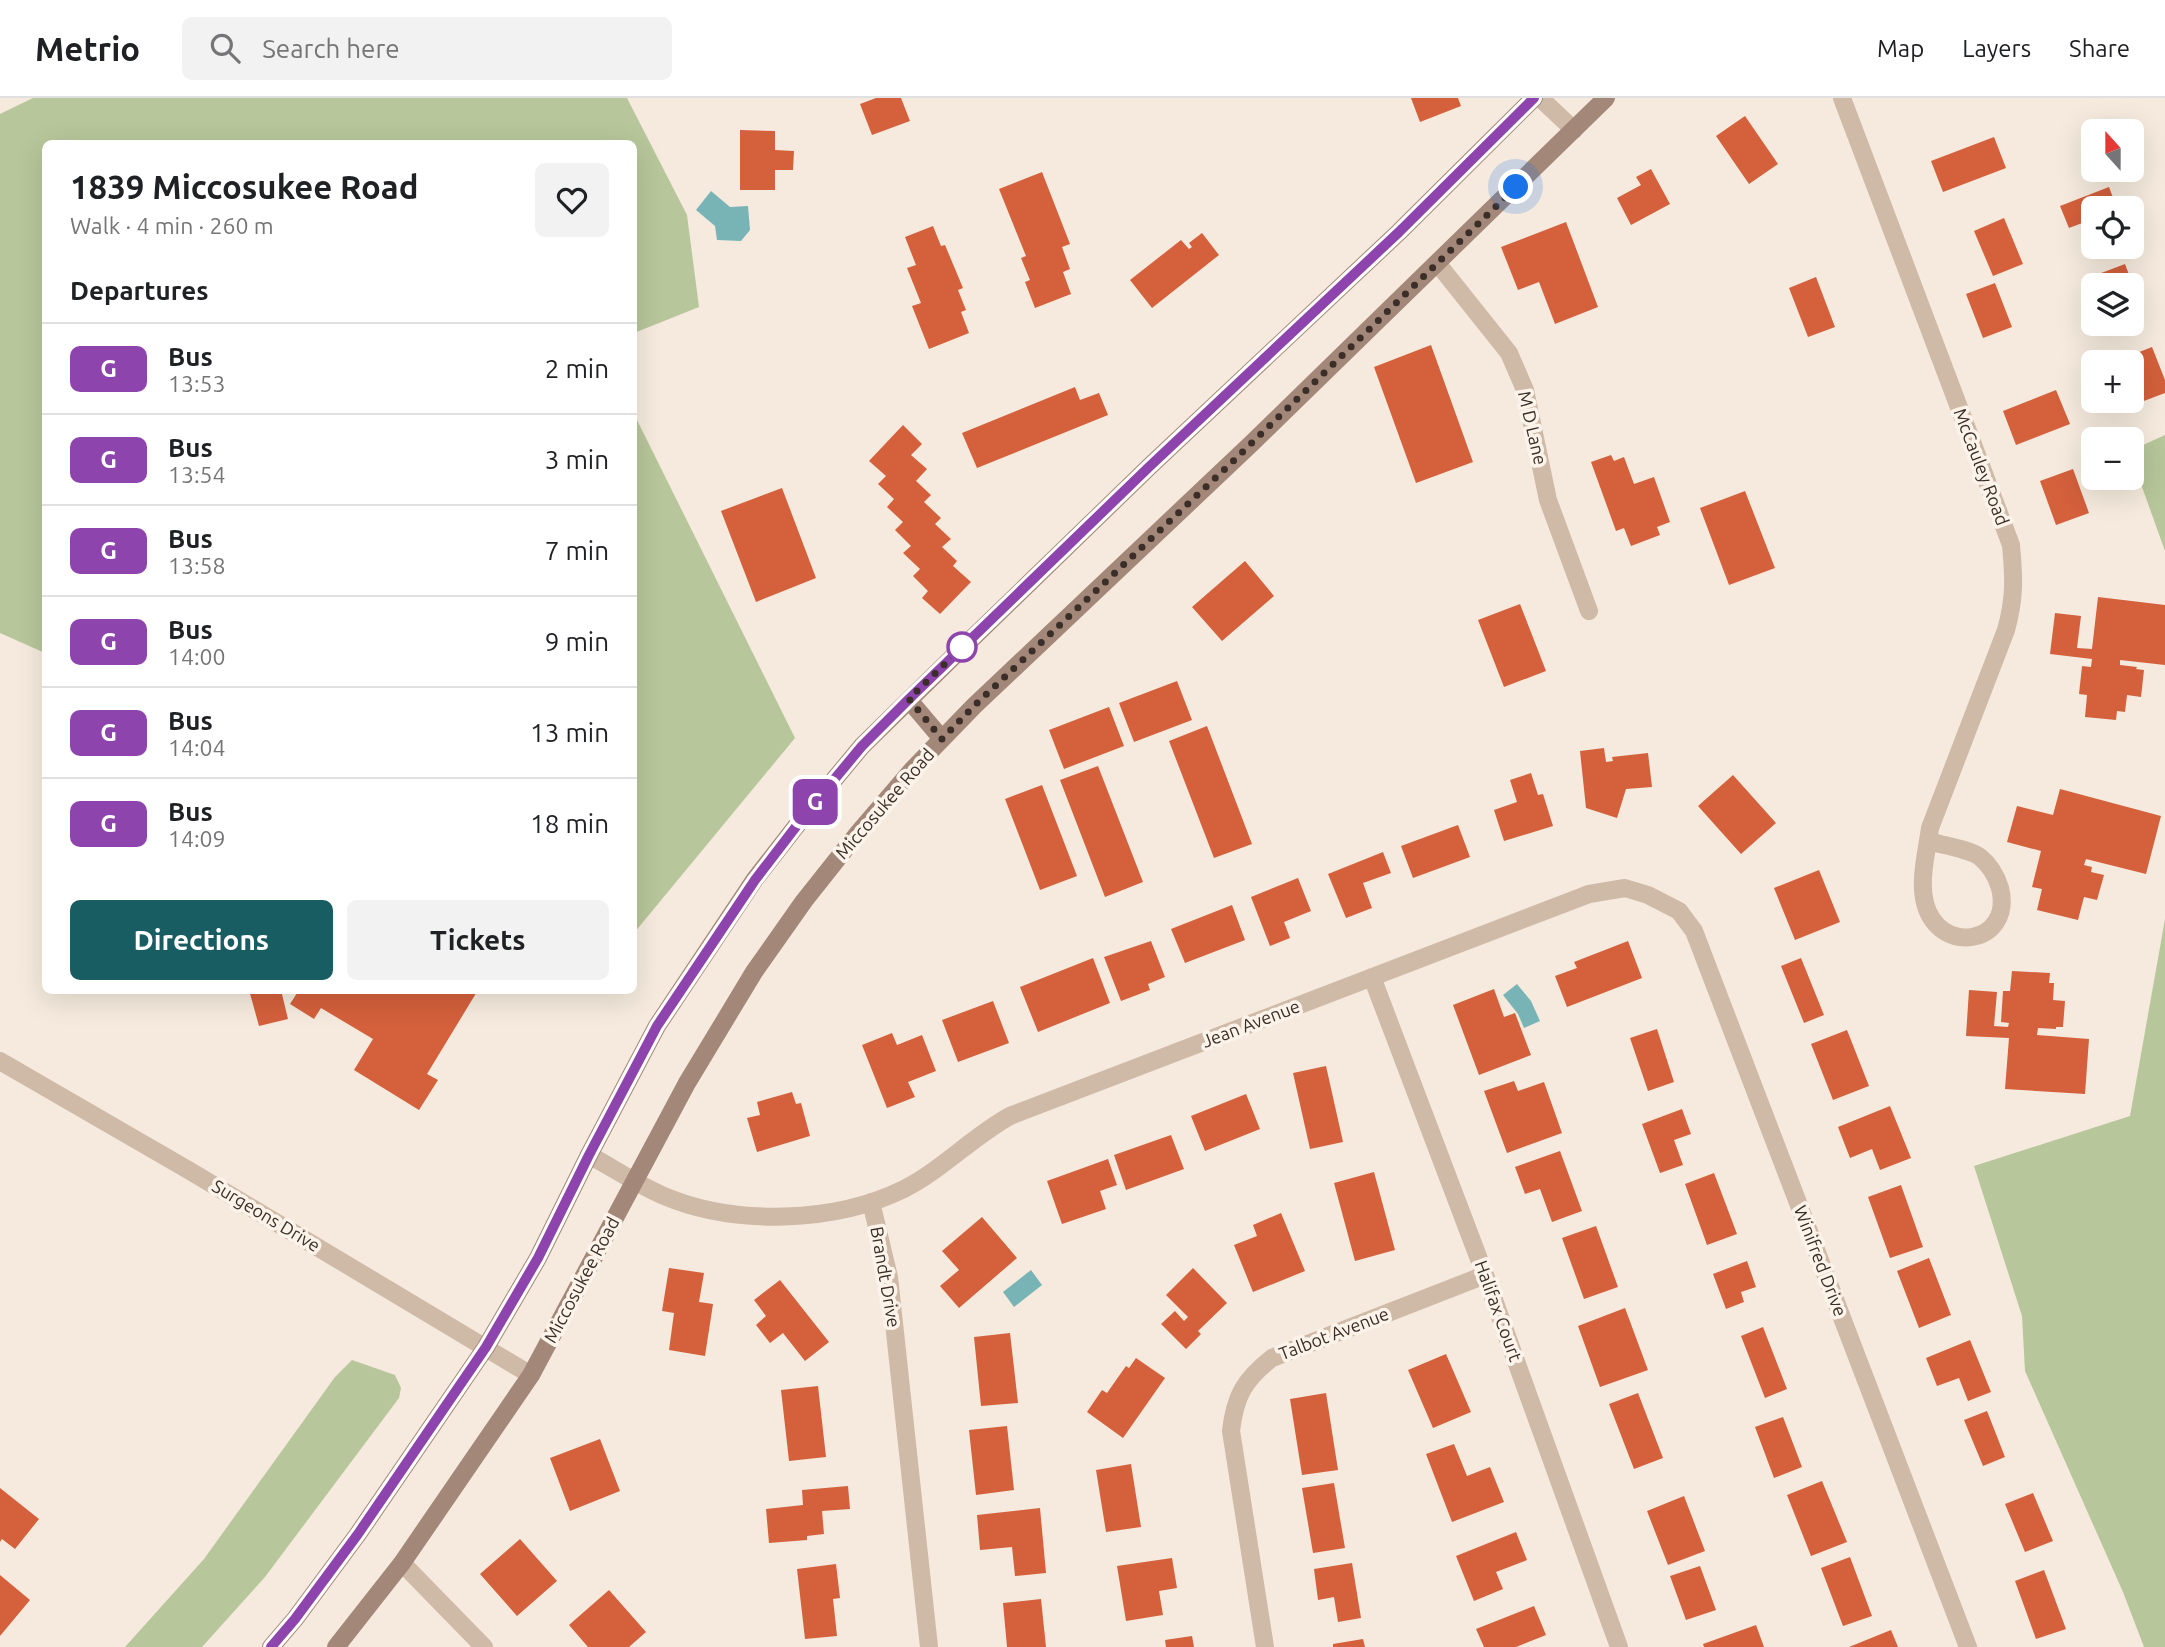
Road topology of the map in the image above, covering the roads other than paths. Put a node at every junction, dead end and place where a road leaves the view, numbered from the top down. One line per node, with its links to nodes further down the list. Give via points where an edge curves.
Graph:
1 (1534, 98): 8 (street)
2 (1540, 98): 5 (street)
3 (1606, 98): 5 (street, Miccosukee Road)
4 (1842, 98): 10 (street, McCauley Road, via 2011,545 2014,596 2006,630)
5 (1574, 130): 6 (street, Miccosukee Road)
6 (1438, 264): 7 (street, M D Lane, via 1508,353 1525,390 1548,500); 9 (street, Miccosukee Road)
7 (1589, 611)
8 (909, 699): 9 (street); 14 (street, via 862,746 755,880 657,1026)
9 (942, 739): 15 (street, Miccosukee Road, via 858,832 754,972 687,1083)
10 (1928, 841): 10 (street, McCauley Road, via 1978,856 1996,874 2003,902 1997,923 1980,936 1965,939 1941,930 1930,918 1924,901)
11 (1648, 895): 12 (street, Jean Avenue, via 1625,888 1589,894); 27 (street, Winifred Drive, via 1679,911 1694,931)
12 (1372, 977): 16 (street, Jean Avenue, via 1010,1116 904,1189); 17 (street, Halifax Court)
13 (0, 1061): 18 (street, Surgeons Drive)
14 (589, 1155): 15 (street, Brandt Drive); 18 (street, via 538,1258)
15 (636, 1180): 16 (street, Brandt Drive, via 665,1196 719,1212 764,1217 808,1215); 19 (street, Miccosukee Road)
16 (871, 1202): 24 (street, Brandt Drive, via 889,1277)
17 (1485, 1275): 25 (street, Talbot Avenue, via 1272,1358 1241,1389 1231,1431); 26 (street, Halifax Court)
18 (486, 1347): 19 (street, Surgeons Drive); 21 (street, via 358,1534)
19 (531, 1375): 20 (street, Miccosukee Road)
20 (402, 1563): 22 (street, Miccosukee Road); 23 (street)
21 (271, 1647)
22 (336, 1647)
23 (484, 1647)
24 (929, 1647)
25 (1265, 1647)
26 (1619, 1647)
27 (1968, 1647)

